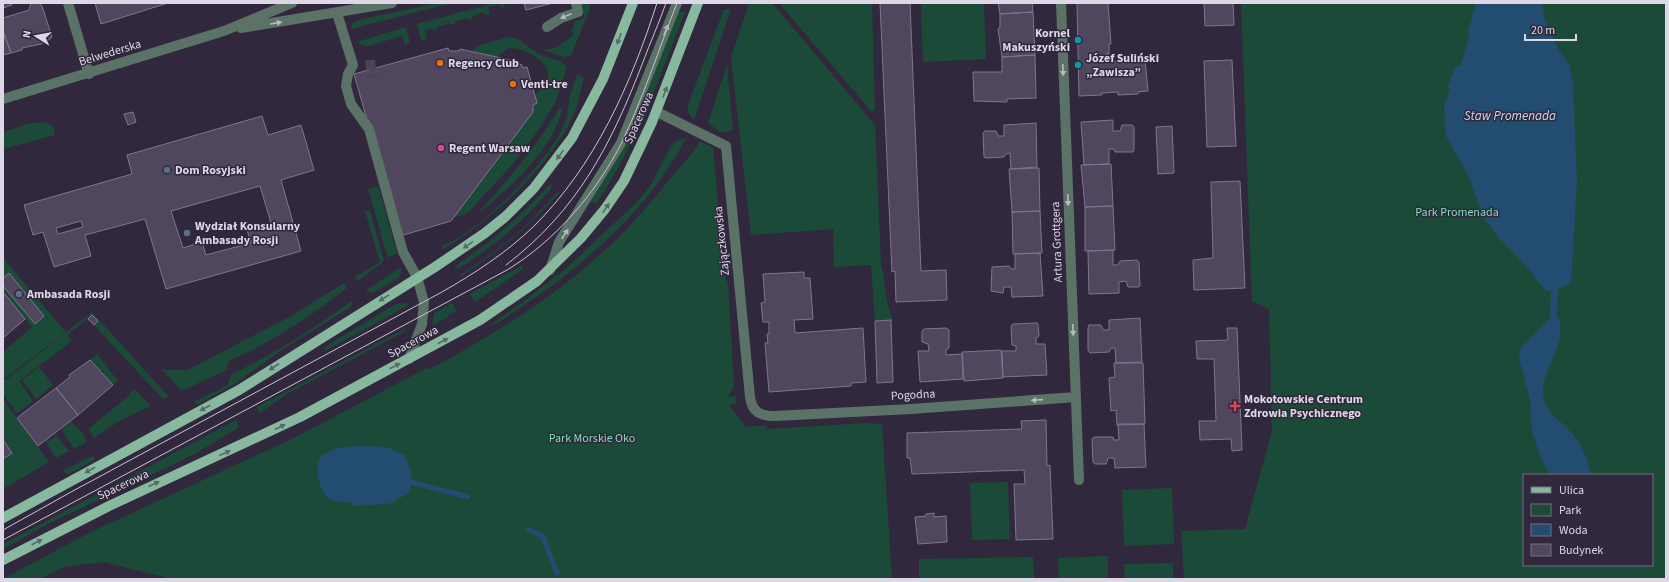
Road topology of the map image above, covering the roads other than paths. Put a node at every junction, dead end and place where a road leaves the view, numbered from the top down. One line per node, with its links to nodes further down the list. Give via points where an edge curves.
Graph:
1 (68, 3): 12 (street)
2 (292, 3): 11 (street, Belwederska)
3 (392, 3): 9 (street, Belwederska)
4 (576, 3): 10 (street, one-way to 10, via 578,12 561,18)
5 (633, 3): 16 (main road, one-way to 16, via 591,105 554,163 505,217 461,250)
6 (677, 3): 15 (street, one-way to 6, via 559,242 621,144)
7 (698, 3): 14 (main road, Spacerowa, one-way to 7)
8 (1061, 3): 18 (street, Artura Grottgera, one-way to 18)
9 (337, 13): 11 (street, Belwederska, one-way to 9); 16 (street, via 353,65 346,86 352,104 369,129 403,252)
10 (547, 27)
11 (224, 31): 12 (street, Belwederska)
12 (89, 74): 13 (street, Belwederska)
13 (3, 99)
14 (657, 112): 15 (main road, Spacerowa, one-way to 14, via 581,238 614,195 632,166); 19 (street, Zajączkowska, via 726,146)
15 (550, 270): 17 (main road, Spacerowa, one-way to 15, via 500,308)
16 (417, 277): 17 (street, via 424,298 425,311); 21 (main road, one-way to 21, via 239,390)
17 (409, 359): 22 (main road, Spacerowa, one-way to 17, via 109,506 271,432)
18 (1076, 397): 19 (street, Pogodna, one-way to 19, via 768,416); 20 (street, Artura Grottgera)
19 (753, 409)
20 (1079, 480)
21 (3, 518)
22 (3, 560)

